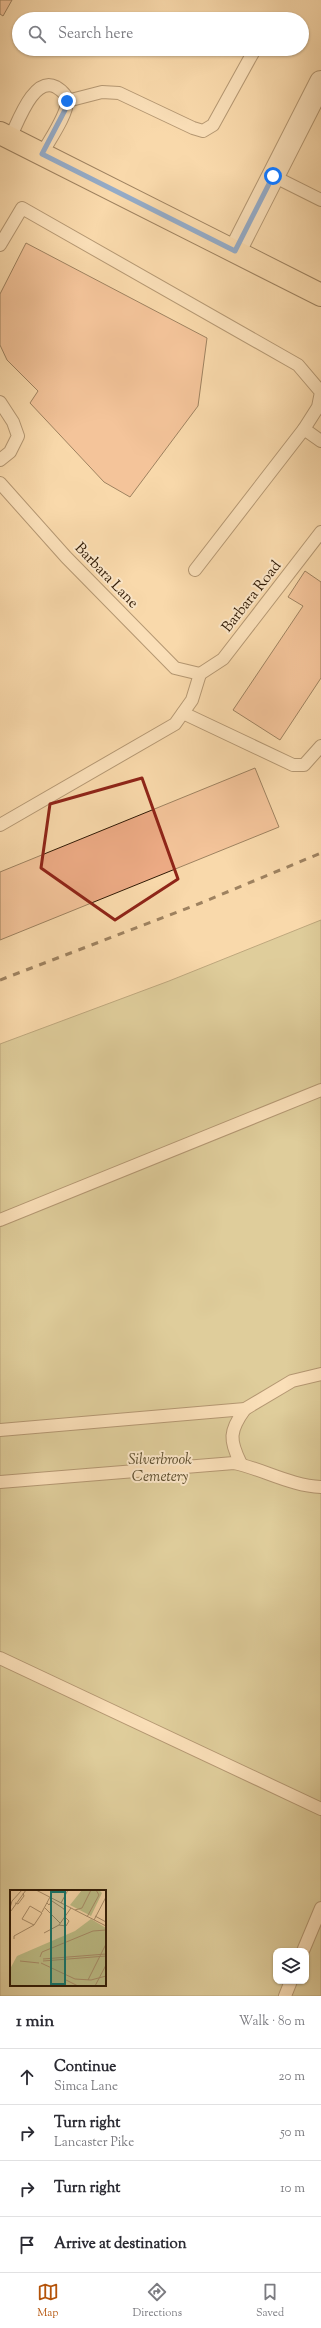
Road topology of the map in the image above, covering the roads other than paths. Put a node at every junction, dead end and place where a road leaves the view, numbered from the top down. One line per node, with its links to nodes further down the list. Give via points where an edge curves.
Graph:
1 (251, 56): 3 (lane, via 213,125 203,130 193,128 119,93 102,92)
2 (321, 82): 6 (street)
3 (67, 101): 4 (lane, via 64,93 52,85 45,84 38,88); 5 (lane, via 65,110)
4 (5, 135): 5 (main road)
5 (42, 154): 9 (main road)
6 (273, 176): 7 (lane); 9 (street)
7 (321, 200)
8 (0, 244): 12 (lane, via 22,208 298,365 321,392 318,407)
9 (235, 251): 10 (main road)
10 (321, 295)
11 (0, 402): 14 (lane, via 17,429 18,436 10,452)
12 (304, 429): 13 (lane); 18 (lane)
13 (321, 441)
14 (0, 460)
15 (0, 484): 19 (lane, Barbara Lane, via 66,557 175,668)
16 (321, 532): 17 (lane, Barbara Road)
17 (317, 546): 19 (lane, Barbara Road, via 223,659)
18 (195, 570)
19 (200, 674): 20 (lane, via 192,700)
20 (183, 713): 21 (lane, via 293,765 304,765); 22 (lane, via 175,724)
21 (321, 746)
22 (0, 825)
23 (321, 1090): 24 (lane)
24 (0, 1220)
25 (321, 1374): 26 (lane, via 292,1381)
26 (245, 1409): 27 (lane); 28 (lane, via 235,1423 232,1433 232,1447)
27 (0, 1430)
28 (241, 1464): 29 (lane); 30 (lane, via 309,1486)
29 (0, 1482)
30 (321, 1487)
31 (0, 1658): 32 (lane)
32 (321, 1809)
33 (321, 1908): 34 (lane)
34 (304, 1948)
35 (290, 1984): 36 (lane)
36 (284, 1996)

